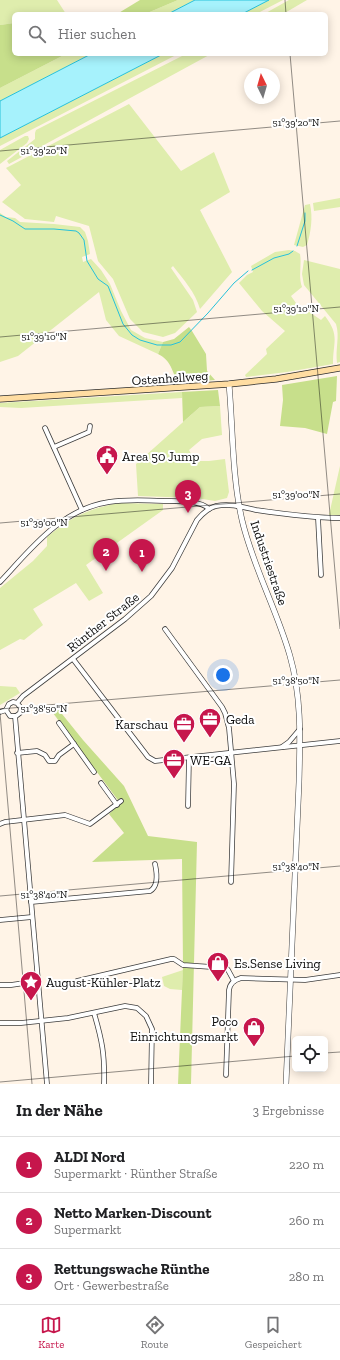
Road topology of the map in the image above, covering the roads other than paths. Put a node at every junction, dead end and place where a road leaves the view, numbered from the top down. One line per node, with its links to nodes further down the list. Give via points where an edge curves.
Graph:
1 (340, 368): 2 (main road, Ostenhellweg)
2 (229, 384): 3 (main road, Ostenhellweg); 7 (street, Industriestraße)
3 (0, 399)
4 (90, 426): 6 (street, via 89,432)
5 (45, 428): 6 (street)
6 (54, 447): 9 (street)
7 (239, 506): 8 (street, via 221,505); 10 (street); 21 (street, Industriestraße, via 252,556 282,630 290,658 296,685)
8 (209, 509): 9 (street, via 190,502 133,500 108,502); 15 (street, Rünther Straße, via 197,520 172,568 151,596 136,611)
9 (82, 510): 13 (street, via 52,528)
10 (318, 518): 11 (street); 12 (street)
11 (340, 518)
12 (321, 575)
13 (0, 582)
14 (165, 629): 27 (street, via 225,713)
15 (73, 659): 16 (street, Rünther Straße); 28 (street, via 148,757 155,761)
16 (17, 703): 17 (street, Rünther Straße, via 10,703); 19 (street, via 21,710)
17 (6, 710): 18 (street, Rünther Straße); 19 (street, via 9,715)
18 (0, 712)
19 (15, 716): 26 (street)
20 (59, 722): 23 (street)
21 (300, 729): 24 (street, Industriestraße); 25 (street)
22 (340, 741): 24 (street)
23 (74, 744): 26 (street, via 55,761 49,762 45,755 37,751); 29 (street)
24 (300, 746): 25 (street); 42 (street, Industriestraße)
25 (282, 748): 27 (street)
26 (17, 752): 34 (street)
27 (232, 753): 28 (street); 37 (street, via 234,784)
28 (189, 758): 33 (street)
29 (94, 772)
30 (101, 784): 32 (street)
31 (121, 801): 32 (street)
32 (116, 804): 34 (street, via 90,824 65,815)
33 (188, 806)
34 (23, 820): 35 (street); 38 (street)
35 (0, 824)
36 (155, 864): 38 (street, via 157,879 150,891)
37 (231, 882)
38 (31, 902): 39 (street)
39 (32, 917): 40 (street); 43 (street)
40 (0, 920)
41 (340, 975): 42 (street)
42 (291, 980): 45 (street, via 241,978); 54 (street, Industriestraße)
43 (38, 981): 46 (street); 48 (street)
44 (77, 981): 45 (street, via 171,959 183,965 226,968)
45 (234, 981): 50 (street, via 228,990)
46 (0, 985)
47 (94, 1013): 48 (street); 52 (street, via 102,1043); 53 (street, via 129,1006 141,1010 146,1016 151,1024 152,1036)
48 (42, 1021): 49 (street); 51 (street)
49 (0, 1023)
50 (226, 1075)
51 (47, 1084)
52 (104, 1084)
53 (151, 1084)
54 (286, 1084)

